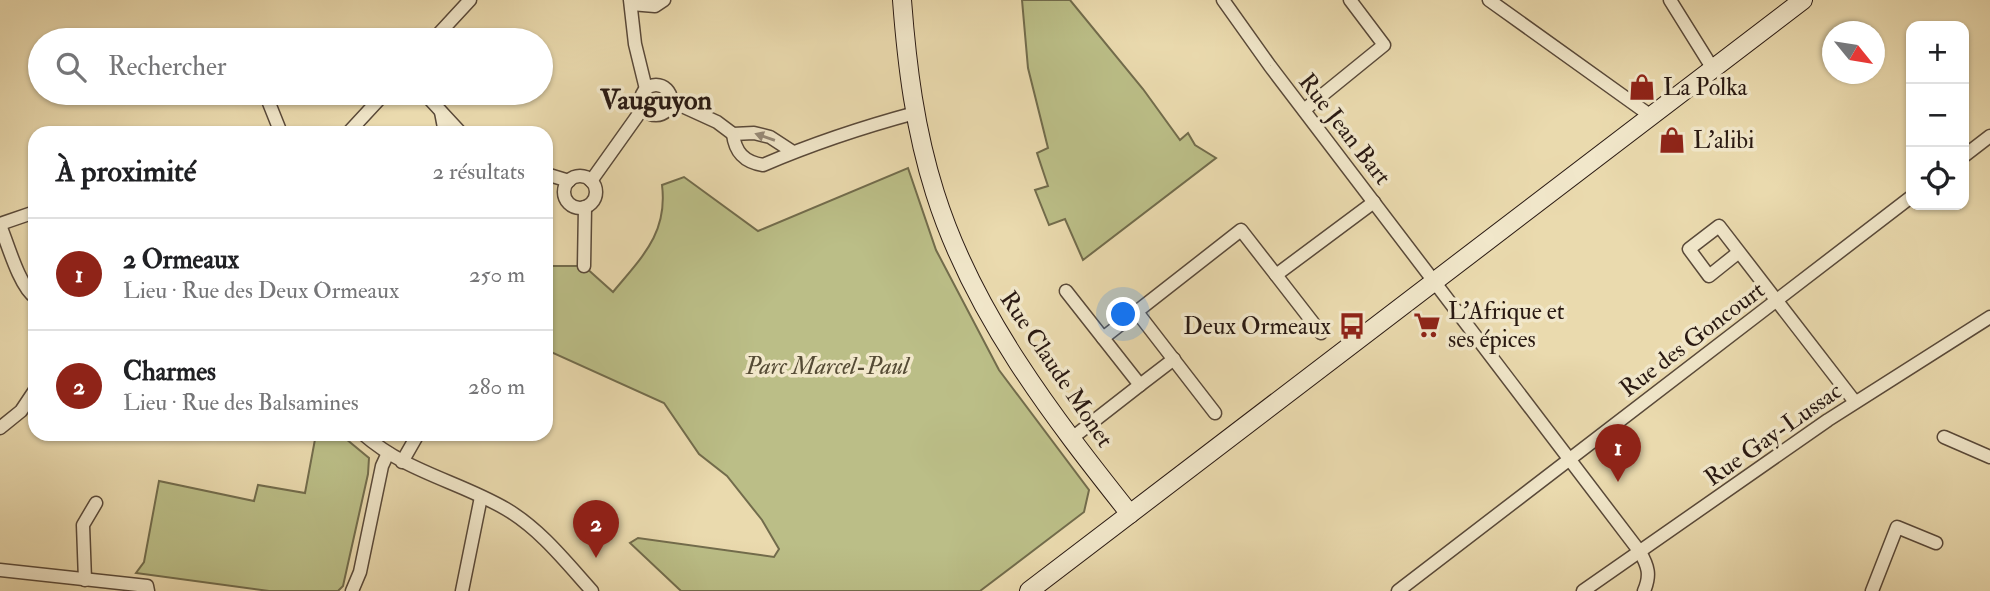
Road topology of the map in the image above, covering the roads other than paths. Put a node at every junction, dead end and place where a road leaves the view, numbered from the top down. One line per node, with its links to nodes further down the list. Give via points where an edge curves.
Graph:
1 (470, 0): 10 (street)
2 (664, 0): 9 (street, via 655,6)
3 (902, 0): 20 (main road, Rue Claude Monet)
4 (1223, 0): 18 (street, Rue Jean Bart)
5 (1350, 0): 18 (street, via 1384,45)
6 (1489, 0): 21 (street)
7 (1670, 0): 11 (street)
8 (1803, 0): 11 (main road)
9 (631, 2): 12 (street)
10 (444, 28)
11 (1713, 69): 21 (main road)
12 (646, 89): 13 (street, via 655,84 665,87); 17 (street, via 641,98)
13 (671, 101): 17 (street, via 668,110 660,114); 26 (street)
14 (270, 105): 22 (street)
15 (374, 105): 23 (street)
16 (435, 105): 19 (street)
17 (643, 108): 32 (street)
18 (1304, 110): 34 (street, Rue Jean Bart)
19 (441, 112): 24 (street); 25 (street)
20 (915, 113): 28 (street); 56 (main road, Rue Claude Monet, via 935,193 965,270 1019,365)
21 (1651, 116): 41 (main road)
22 (278, 126)
23 (354, 126)
24 (444, 126)
25 (454, 126)
26 (733, 134): 28 (street, one-way to 26, via 770,137); 28 (street, via 735,147 753,163 763,165)
27 (1990, 136): 29 (street)
28 (793, 152)
29 (1969, 152)
30 (553, 176): 31 (street)
31 (569, 181): 32 (street, via 581,177); 35 (street, via 564,190 568,203)
32 (591, 181): 35 (street, via 596,197)
33 (1906, 201): 44 (street, Rue des Goncourt)
34 (1374, 202): 40 (street); 41 (street, Rue Jean Bart)
35 (585, 207): 39 (street)
36 (28, 215): 37 (street)
37 (0, 225): 42 (street)
38 (1739, 252): 44 (street)
39 (584, 266)
40 (1276, 275): 45 (street, via 1241,230); 47 (street)
41 (1435, 281): 61 (street, Rue Jean Bart); 65 (main road)
42 (28, 290)
43 (1066, 291): 48 (street)
44 (1777, 300): 52 (street); 61 (street, Rue des Goncourt)
45 (1137, 312): 48 (street); 49 (street)
46 (1990, 317): 52 (street, Rue Gay-Lussac)
47 (1321, 333)
48 (1103, 338): 50 (street)
49 (1174, 359): 50 (street); 53 (street)
50 (1140, 385): 56 (street)
51 (28, 400): 54 (street)
52 (1855, 402): 67 (street, Rue Gay-Lussac)
53 (1215, 413)
54 (0, 428)
55 (1944, 437): 60 (street)
56 (1072, 438): 65 (main road, Rue Claude Monet)
57 (372, 441): 59 (street)
58 (414, 441): 62 (street)
59 (387, 453): 62 (street); 71 (street)
60 (1990, 457)
61 (1569, 458): 67 (street, Rue Jean Bart); 75 (street, Rue des Goncourt)
62 (402, 462): 63 (street)
63 (481, 497): 72 (street); 73 (street, via 534,529)
64 (96, 503): 69 (street, via 83,525)
65 (1130, 514): 74 (main road)
66 (1936, 543): 78 (street, via 1897,527)
67 (1640, 552): 76 (street, Rue Gay-Lussac); 77 (street, via 1648,566)
68 (0, 570): 69 (street)
69 (85, 580): 70 (street, via 147,586)
70 (148, 591)
71 (352, 591)
72 (462, 591)
73 (592, 591)
74 (1029, 591)
75 (1398, 591)
76 (1583, 591)
77 (1644, 591)
78 (1872, 591)

